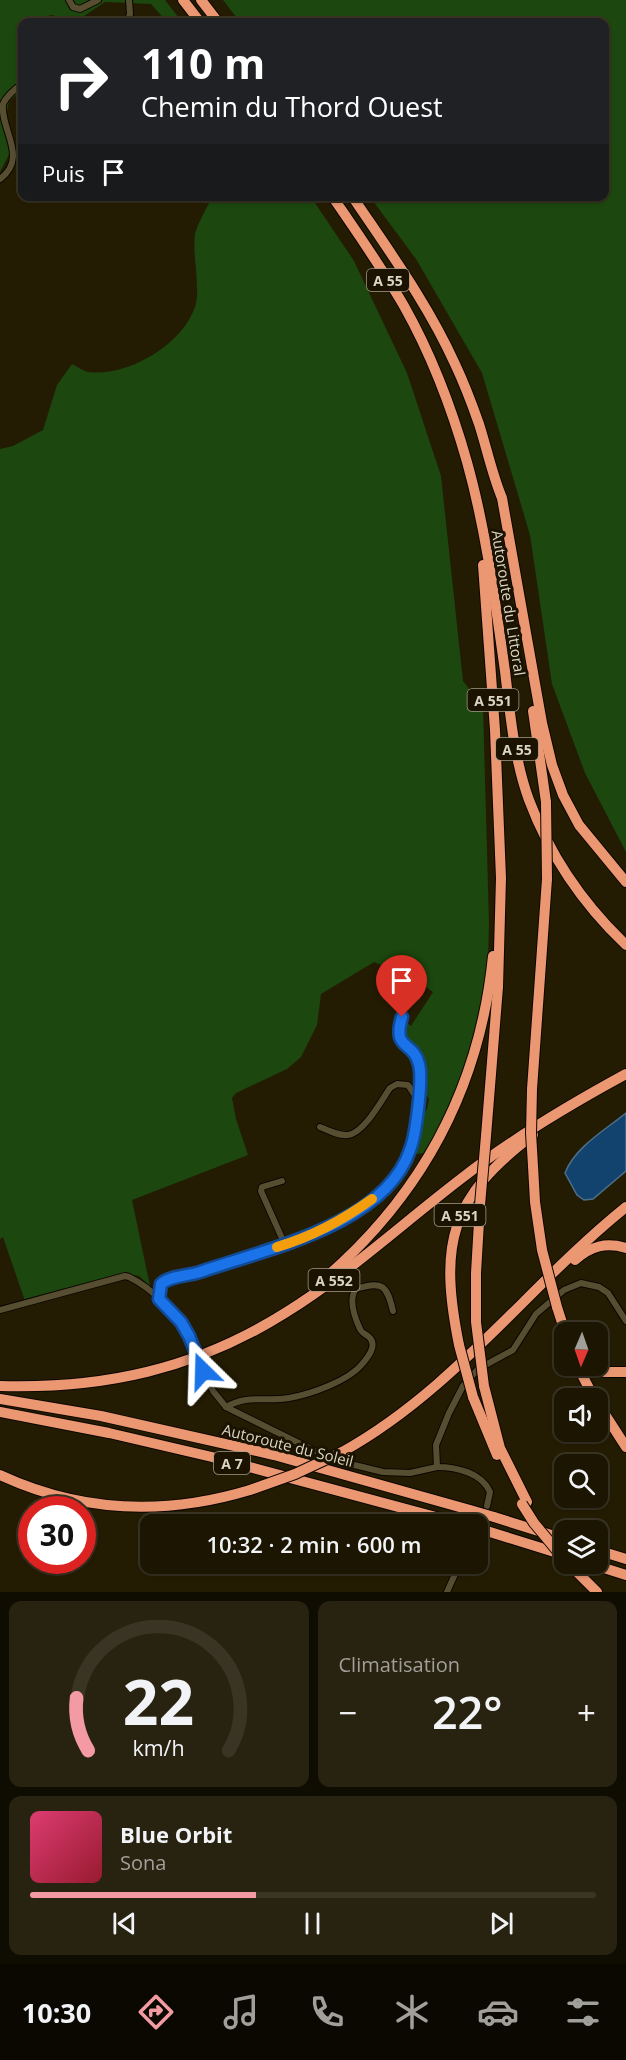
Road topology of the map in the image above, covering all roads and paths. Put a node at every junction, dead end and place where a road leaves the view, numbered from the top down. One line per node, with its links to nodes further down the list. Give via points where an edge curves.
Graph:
1 (69, 0): 2 (street, via 80,9)
2 (98, 0)
3 (122, 0): 7 (street)
4 (129, 0): 7 (street)
5 (183, 0): 9 (highway)
6 (201, 0): 10 (highway)
7 (130, 9): 8 (street)
8 (129, 18)
9 (197, 18)
10 (215, 18)
11 (18, 87): 12 (street, via 2,107 2,125 12,162)
12 (0, 179)
13 (335, 201): 16 (highway, Autoroute du Littoral / A 55, via 405,309 434,369 457,428)
14 (355, 201): 15 (highway, Autoroute du Littoral / A 55, via 433,319 479,424)
15 (495, 480): 18 (highway, Autoroute du Littoral / A 55, via 502,498 552,765 579,825); 34 (highway, A 551, bridge, via 546,802 547,879 531,1134 542,1250)
16 (481, 523): 17 (highway, A 551); 19 (highway, Autoroute du Littoral / A 55, via 491,567 511,717 528,797 553,853 573,885)
17 (501, 878): 35 (highway, A 552, via 491,976 477,1047 457,1103 435,1146 380,1226 316,1286); 46 (highway, A 551, bridge, via 498,987 476,1274 477,1322 484,1386 500,1448)
18 (626, 882)
19 (626, 945)
20 (402, 1017): 23 (street, via 398,1034 419,1063)
21 (626, 1074): 35 (highway, A 552, via 517,1138 335,1279)
22 (626, 1080): 46 (highway, A 551, bridge, via 582,1103 516,1148 480,1182 453,1234 451,1298 459,1345 473,1397 493,1448)
23 (418, 1100): 24 (street, via 410,1087 397,1084 359,1131 341,1135); 27 (street, via 411,1149 389,1185 347,1216)
24 (320, 1127)
25 (282, 1181): 27 (street, via 262,1187 261,1191)
26 (626, 1207): 32 (highway, via 562,1263)
27 (285, 1245): 29 (street, via 163,1282)
28 (626, 1248): 32 (highway, via 609,1244 590,1249)
29 (159, 1299): 30 (street, via 125,1276); 40 (street, bridge, via 181,1322 213,1391)
30 (0, 1310)
31 (393, 1311): 40 (street, via 386,1289 376,1286 356,1290 352,1299 357,1320 372,1344 369,1356 360,1366 317,1390 289,1398 239,1400)
32 (507, 1319): 45 (highway, bridge, via 424,1397 378,1431 295,1474 250,1490 183,1505 109,1506 58,1497)
33 (626, 1321): 44 (street, via 608,1293 599,1287 581,1284 564,1290 536,1314 513,1350 478,1369 463,1386 436,1445)
34 (563, 1322)
35 (248, 1335): 38 (highway, A 552, via 205,1355 144,1374 67,1386)
36 (608, 1372): 37 (highway)
37 (626, 1372)
38 (0, 1386)
39 (0, 1399): 50 (highway, Autoroute du Soleil / A 7, bridge, via 101,1416 274,1455)
40 (226, 1407): 44 (street, via 321,1454 351,1464 402,1474)
41 (0, 1412): 48 (highway, Autoroute du Soleil / A 7, via 212,1457)
42 (608, 1419): 43 (highway)
43 (626, 1447)
44 (437, 1467): 47 (street, via 456,1468 481,1481 490,1492)
45 (0, 1475)
46 (524, 1503): 51 (highway, A 551, bridge, via 534,1523)
47 (487, 1506)
48 (425, 1514)
49 (488, 1532): 53 (highway)
50 (554, 1536)
51 (554, 1546)
52 (608, 1553): 54 (highway)
53 (554, 1554)
54 (626, 1559)
55 (608, 1569): 58 (highway)
56 (455, 1574): 59 (street)
57 (578, 1574): 60 (highway)
58 (626, 1575)
59 (447, 1592)
60 (597, 1592)

